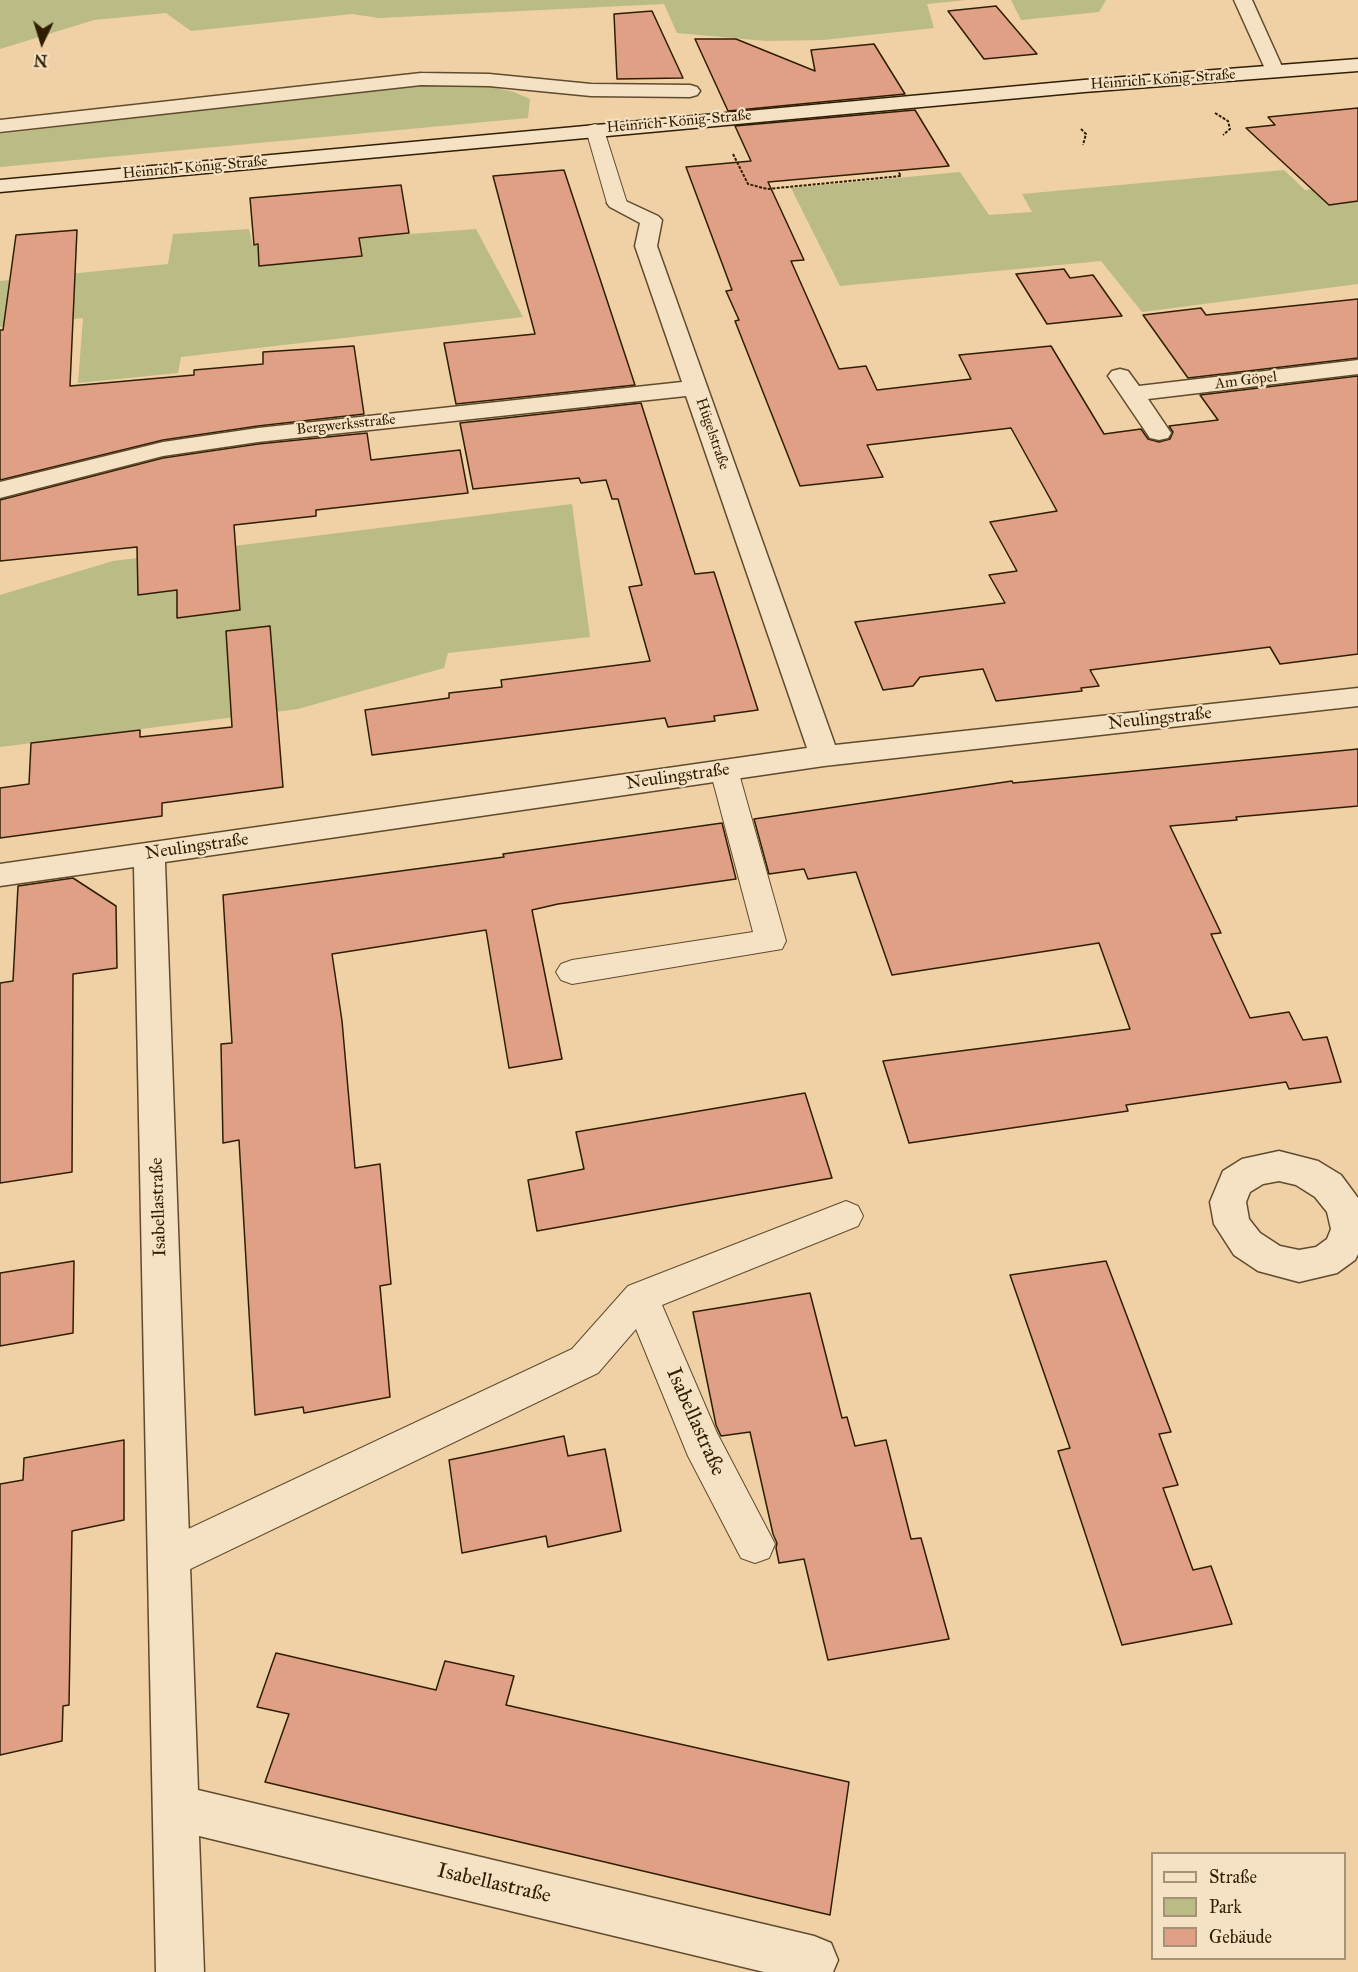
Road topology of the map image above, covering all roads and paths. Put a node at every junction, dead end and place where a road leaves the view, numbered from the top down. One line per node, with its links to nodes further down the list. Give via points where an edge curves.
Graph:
1 (1243, 0): 3 (street)
2 (1358, 65): 3 (street, Heinrich-König-Straße)
3 (1275, 71): 6 (street, Heinrich-König-Straße)
4 (690, 91): 7 (street, Heinrich-König-Straße, via 591,90 489,80 421,79)
5 (1215, 113): 10 (path, via 1227,121 1230,129)
6 (716, 119): 9 (street, Heinrich-König-Straße); 12 (path, via 748,184 767,189 901,176)
7 (0, 126)
8 (1088, 127): 11 (path, via 1081,129 1086,134)
9 (595, 130): 13 (street, Heinrich-König-Straße); 14 (lane, Hügelstraße)
10 (1223, 135)
11 (1083, 145)
12 (898, 171)
13 (0, 186)
14 (617, 203): 16 (street, Hügelstraße, via 651,220 646,246)
15 (1358, 368): 17 (street, Am Göpel, via 1127,385)
16 (696, 388): 18 (street, Bergwerksstraße, via 258,435 163,449); 20 (street, Hügelstraße)
17 (1159, 433)
18 (0, 490)
19 (1358, 697): 20 (street, Neulingstraße)
20 (824, 756): 21 (street, Neulingstraße)
21 (724, 770): 22 (street, Neulingstraße); 24 (lane, via 771,941)
22 (149, 854): 23 (street, Neulingstraße); 28 (street, Isabellastraße)
23 (0, 875)
24 (572, 972)
25 (846, 1216): 26 (lane)
26 (641, 1297): 27 (lane, Isabellastraße, via 702,1443); 28 (lane, via 585,1361)
27 (755, 1544)
28 (168, 1559): 29 (street, Isabellastraße)
29 (175, 1807): 30 (street, Isabellastraße); 31 (street, Isabellastraße)
30 (814, 1960)
31 (180, 1972)

